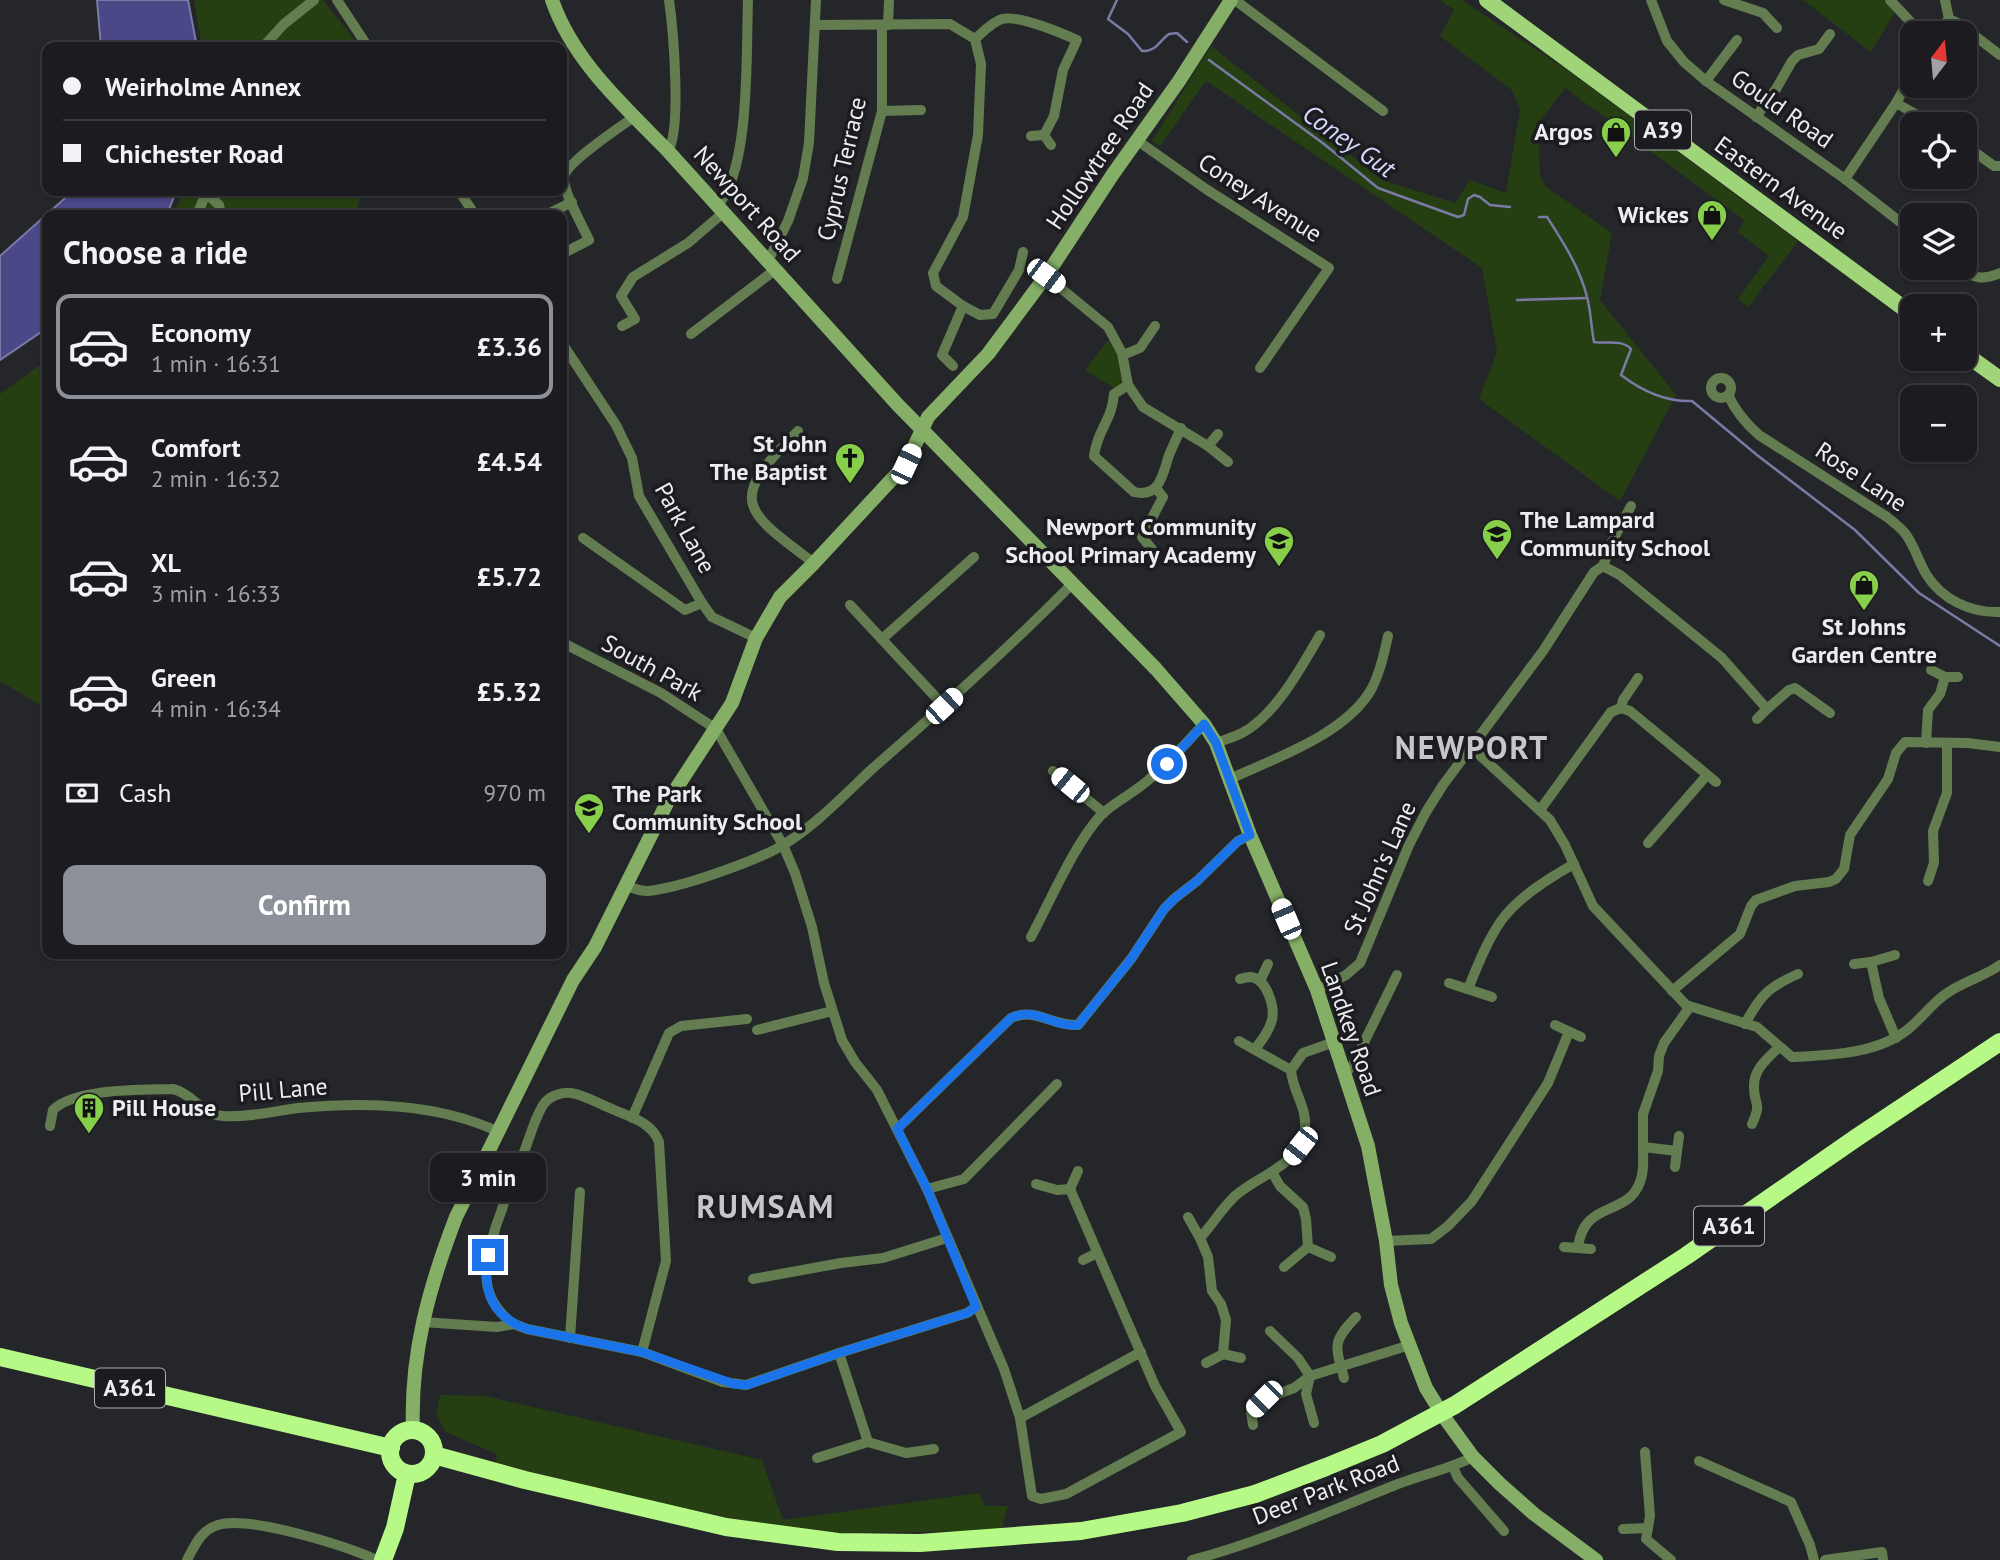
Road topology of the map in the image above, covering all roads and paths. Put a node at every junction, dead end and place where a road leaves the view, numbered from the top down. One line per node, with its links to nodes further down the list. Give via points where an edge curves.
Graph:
1 (314, 0): 22 (street)
2 (337, 0): 23 (street)
3 (552, 0): 32 (street, Newport Road, via 576,50)
4 (669, 0): 38 (street, via 675,71 673,135)
5 (748, 0): 46 (street, via 744,107 737,159)
6 (816, 0): 16 (street)
7 (889, 0): 17 (street, Cyprus Terrace)
8 (1233, 0): 30 (street); 36 (street, Hollowtree Road)
9 (1487, 0): 57 (main road, Eastern Avenue / A39)
10 (1651, 0): 25 (street, Gould Road, via 1667,41)
11 (1724, 0): 18 (street, via 1763,13)
12 (1890, 0): 15 (street)
13 (1945, 0): 14 (street)
14 (1949, 19): 24 (street)
15 (1910, 21)
16 (816, 24): 17 (street); 52 (street, via 803,178)
17 (885, 25): 20 (street, via 950,24); 29 (street, Cyprus Terrace)
18 (1777, 28)
19 (1830, 34): 33 (street, via 1819,49 1798,55 1780,78 1781,90)
20 (975, 39): 34 (street, via 1001,19 1013,18 1081,43 1061,78 1054,116); 58 (street, via 981,64 978,135 963,218 933,274 936,286)
21 (1737, 40): 25 (street)
22 (268, 42)
23 (365, 42)
24 (2000, 55)
25 (1706, 81): 33 (street, Gould Road)
26 (1900, 96): 27 (street)
27 (1896, 103): 31 (street); 42 (street)
28 (922, 110): 29 (street)
29 (881, 111): 56 (street, Cyprus Terrace)
30 (1383, 111)
31 (1912, 112)
32 (634, 117): 38 (street, Newport Road); 41 (street)
33 (1756, 117): 42 (street, Gould Road)
34 (1045, 135): 35 (street); 37 (street)
35 (1031, 136)
36 (1138, 141): 54 (street, Hollowtree Road); 66 (street, Coney Avenue, via 1329,268)
37 (1051, 145)
38 (668, 151): 46 (street, Newport Road)
39 (1977, 154): 40 (street)
40 (2000, 166)
41 (567, 171)
42 (1845, 179): 49 (street, Gould Road)
43 (567, 190): 45 (street)
44 (210, 196): 47 (street)
45 (572, 202): 48 (street); 50 (street, via 589,240)
46 (720, 209): 52 (street, Newport Road); 59 (street, via 688,243 633,277 621,296 635,320)
47 (220, 210)
48 (556, 210)
49 (1900, 222)
50 (567, 251)
51 (1023, 252): 58 (street, via 1019,271 993,314 980,315)
52 (771, 266): 61 (street); 71 (street, Newport Road)
53 (2000, 273): 55 (street)
54 (1046, 276): 63 (street, via 1108,327); 71 (street, Hollowtree Road, via 988,354 928,417)
55 (1977, 278)
56 (838, 279)
57 (1900, 305)
58 (963, 306): 65 (street, via 942,355)
59 (622, 326)
60 (1155, 326): 63 (street, via 1140,348)
61 (691, 334)
62 (567, 351): 84 (street, Park Lane, via 616,425 632,458 639,496)
63 (1123, 355): 68 (street)
64 (1977, 363): 67 (main road)
65 (953, 366)
66 (1260, 368)
67 (2000, 379)
68 (1128, 386): 70 (street, via 1143,407); 76 (street, via 1114,394 1094,456 1134,492)
69 (1728, 395): 86 (street, Rose Lane, via 1735,411 1759,435 1897,525 1915,547 1927,575 1946,596 1976,611)
70 (1181, 428): 74 (street); 76 (street)
71 (922, 430): 81 (street, Hollowtree Road, via 906,464); 83 (street, Landkey Road)
72 (797, 431): 81 (street, via 755,480 750,501 767,526)
73 (1219, 434): 74 (street)
74 (1208, 446): 75 (street)
75 (1228, 461)
76 (1156, 488): 79 (street, via 1163,497 1142,537)
77 (1631, 506): 82 (street, St John's Lane)
78 (583, 538): 84 (street, via 685,610)
79 (1155, 553)
80 (974, 557): 90 (street)
81 (814, 563): 89 (street, Hollowtree Road, via 780,597)
82 (1603, 566): 98 (street, via 1722,659); 107 (street, St John's Lane, via 1594,572)
83 (1072, 584): 96 (street); 101 (street, Landkey Road)
84 (702, 603): 89 (street, Park Lane, via 712,617)
85 (850, 605): 90 (street)
86 (2000, 612)
87 (1320, 635): 103 (street, via 1260,720 1243,733)
88 (1388, 636): 110 (street, via 1372,689 1359,706 1327,732)
89 (756, 638): 102 (street, Hollowtree Road, via 732,703)
90 (881, 639): 96 (street)
91 (567, 645): 102 (street, South Park, via 661,693)
92 (1931, 670): 93 (street)
93 (1945, 677): 94 (street); 104 (street, via 1928,710)
94 (1958, 677)
95 (1638, 678): 97 (street)
96 (944, 706): 116 (street)
97 (1621, 708): 109 (street); 112 (street, via 1611,712)
98 (1767, 709): 99 (street, via 1796,688); 100 (street)
99 (1830, 713)
100 (1757, 719)
101 (1204, 724): 103 (street, Landkey Road); 113 (street, via 1149,780)
102 (716, 729): 116 (street); 119 (street, Hollowtree Road, via 668,801)
103 (1216, 743): 110 (street, Landkey Road)
104 (1926, 743): 105 (street); 133 (street, via 1905,741 1901,745 1888,779 1850,835 1844,869 1836,879 1795,886 1756,900 1740,934)
105 (1947, 743): 106 (street); 118 (street, via 1947,786 1933,831 1939,863)
106 (2000, 747)
107 (1472, 748): 112 (street); 132 (street, St John's Lane, via 1443,785 1415,834 1360,963)
108 (1053, 771): 113 (street)
109 (1707, 775): 111 (street); 115 (street)
110 (1230, 779): 114 (street, Landkey Road)
111 (1716, 782)
112 (1539, 810): 117 (street, via 1550,820)
113 (1104, 813): 120 (street, via 1081,844)
114 (1250, 835): 132 (street, Landkey Road); 157 (street, via 1164,909 1078,1025 1067,1026 1032,1014 1011,1018)
115 (1648, 843)
116 (783, 845): 119 (street, via 666,887 648,891); 136 (street, via 796,873)
117 (1574, 864): 131 (street, via 1500,921); 133 (street, via 1593,906)
118 (1928, 881)
119 (626, 886): 158 (street, Hollowtree Road, via 573,980)
120 (1031, 937)
121 (1895, 955): 122 (street)
122 (1871, 962): 124 (street); 143 (street, via 1879,998)
123 (1268, 964): 129 (street)
124 (1854, 964)
125 (2000, 965): 143 (street, via 1943,995)
126 (1798, 974): 138 (street, via 1776,983 1757,1001)
127 (1397, 975): 150 (street, via 1352,1067)
128 (1240, 979): 129 (street)
129 (1259, 981): 148 (street, via 1271,1000 1272,1018)
130 (1449, 983): 131 (street)
131 (1468, 989): 134 (street)
132 (1317, 990): 145 (street, Landkey Road)
133 (1675, 993): 135 (street)
134 (1492, 997)
135 (1689, 1008): 138 (street); 160 (street, via 1659,1056 1643,1114)
136 (832, 1011): 140 (street); 157 (street, via 842,1040)
137 (747, 1018): 154 (street, via 681,1026 669,1032)
138 (1745, 1024): 147 (street, via 1757,1027)
139 (1555, 1025): 141 (street)
140 (757, 1030)
141 (1569, 1032): 142 (street); 174 (street, via 1548,1083 1472,1200 1431,1239)
142 (1581, 1037)
143 (1896, 1038): 147 (street, via 1860,1050 1792,1058)
144 (1239, 1041): 148 (street)
145 (1334, 1042): 149 (street, via 1303,1053); 150 (street, Landkey Road)
146 (2000, 1042): 209 (highway, A361, via 1455,1405 1382,1444 1255,1494 1081,1531 920,1543 838,1542 726,1527)
147 (1779, 1047): 155 (street, via 1754,1081 1764,1109)
148 (1255, 1049): 149 (street)
149 (1290, 1070): 165 (street, via 1306,1128 1290,1159)
150 (1344, 1072): 174 (street, Landkey Road, via 1368,1146)
151 (1057, 1084): 153 (street)
152 (1036, 1089): 153 (street)
153 (1045, 1097): 168 (street, via 964,1179)
154 (632, 1118): 166 (street, via 574,1094 551,1098 543,1105); 191 (street, via 649,1127 659,1142 666,1248)
155 (1752, 1124)
156 (50, 1126): 158 (street, Pill Lane, via 53,1110 68,1101 173,1088 225,1117 311,1107 419,1107)
157 (897, 1129): 168 (street)
158 (499, 1132): 163 (street, Hollowtree Road)
159 (1679, 1136): 161 (street)
160 (1643, 1147): 161 (street); 177 (street, via 1642,1175 1632,1197 1588,1220)
161 (1677, 1151): 162 (street)
162 (1675, 1167)
163 (480, 1170): 166 (street); 186 (street, Hollowtree Road, via 440,1256)
164 (1078, 1171): 169 (street)
165 (1272, 1172): 173 (street, via 1231,1199); 175 (street, via 1303,1207)
166 (506, 1184): 187 (street, via 506,1201 486,1272 490,1298)
167 (1036, 1184): 169 (street)
168 (927, 1189): 172 (street)
169 (1069, 1189): 179 (street)
170 (580, 1192): 189 (street)
171 (1188, 1217): 173 (street)
172 (947, 1238): 183 (street, via 883,1258); 184 (street)
173 (1200, 1238): 194 (street, via 1208,1257 1212,1291 1226,1320)
174 (1386, 1241): 190 (street, Landkey Road, via 1391,1285)
175 (1308, 1247): 180 (street); 182 (street)
176 (1564, 1247): 177 (street)
177 (1578, 1248): 178 (street)
178 (1591, 1249)
179 (1097, 1253): 181 (street); 192 (street)
180 (1331, 1257)
181 (1083, 1259)
182 (1284, 1267)
183 (753, 1279)
184 (976, 1307): 193 (street); 201 (street, via 1004,1368)
185 (1356, 1317): 198 (street, via 1338,1336)
186 (422, 1322): 187 (street); 204 (street, Hollowtree Road, via 411,1397)
187 (514, 1324): 189 (street)
188 (1270, 1331): 199 (street)
189 (570, 1338): 191 (street)
190 (1410, 1345): 198 (street); 210 (street, Landkey Road, via 1426,1388)
191 (642, 1352): 193 (street, via 723,1382 747,1385)
192 (1141, 1352): 201 (street); 201 (street, via 1181,1432 1066,1494 1041,1499 1032,1496)
193 (839, 1353): 205 (street)
194 (1223, 1354): 196 (street); 197 (street)
195 (0, 1357): 206 (highway, A361)
196 (1241, 1358)
197 (1206, 1363)
198 (1340, 1366): 199 (street); 200 (street)
199 (1310, 1376): 202 (street, via 1306,1394); 203 (street, via 1294,1388 1264,1399 1251,1412)
200 (1344, 1378)
201 (1020, 1418)
202 (1314, 1423)
203 (1253, 1425)
204 (412, 1430): 206 (highway, via 401,1433); 209 (highway, via 426,1435)
205 (866, 1438): 207 (street, via 906,1454); 211 (street)
206 (391, 1448): 214 (highway, via 392,1461)
207 (934, 1449)
208 (1656, 1453): 215 (street, via 1645,1449)
209 (434, 1455): 214 (highway, via 421,1472)
210 (1473, 1457): 213 (street, Deer Park Road); 223 (street, via 1534,1514)
211 (817, 1458)
212 (1696, 1460): 225 (street, via 1791,1503)
213 (1453, 1467): 217 (street); 222 (street, Deer Park Road)
214 (407, 1474): 221 (highway, via 396,1528)
215 (1648, 1528): 216 (street); 224 (street, via 1646,1539)
216 (1623, 1529)
217 (1505, 1532)
218 (1883, 1556): 226 (street)
219 (187, 1560): 220 (street, via 205,1531 232,1522 296,1533)
220 (377, 1560)
221 (383, 1560)
222 (1192, 1560)
223 (1596, 1560)
224 (1671, 1560)
225 (1814, 1560)
226 (1825, 1560)

